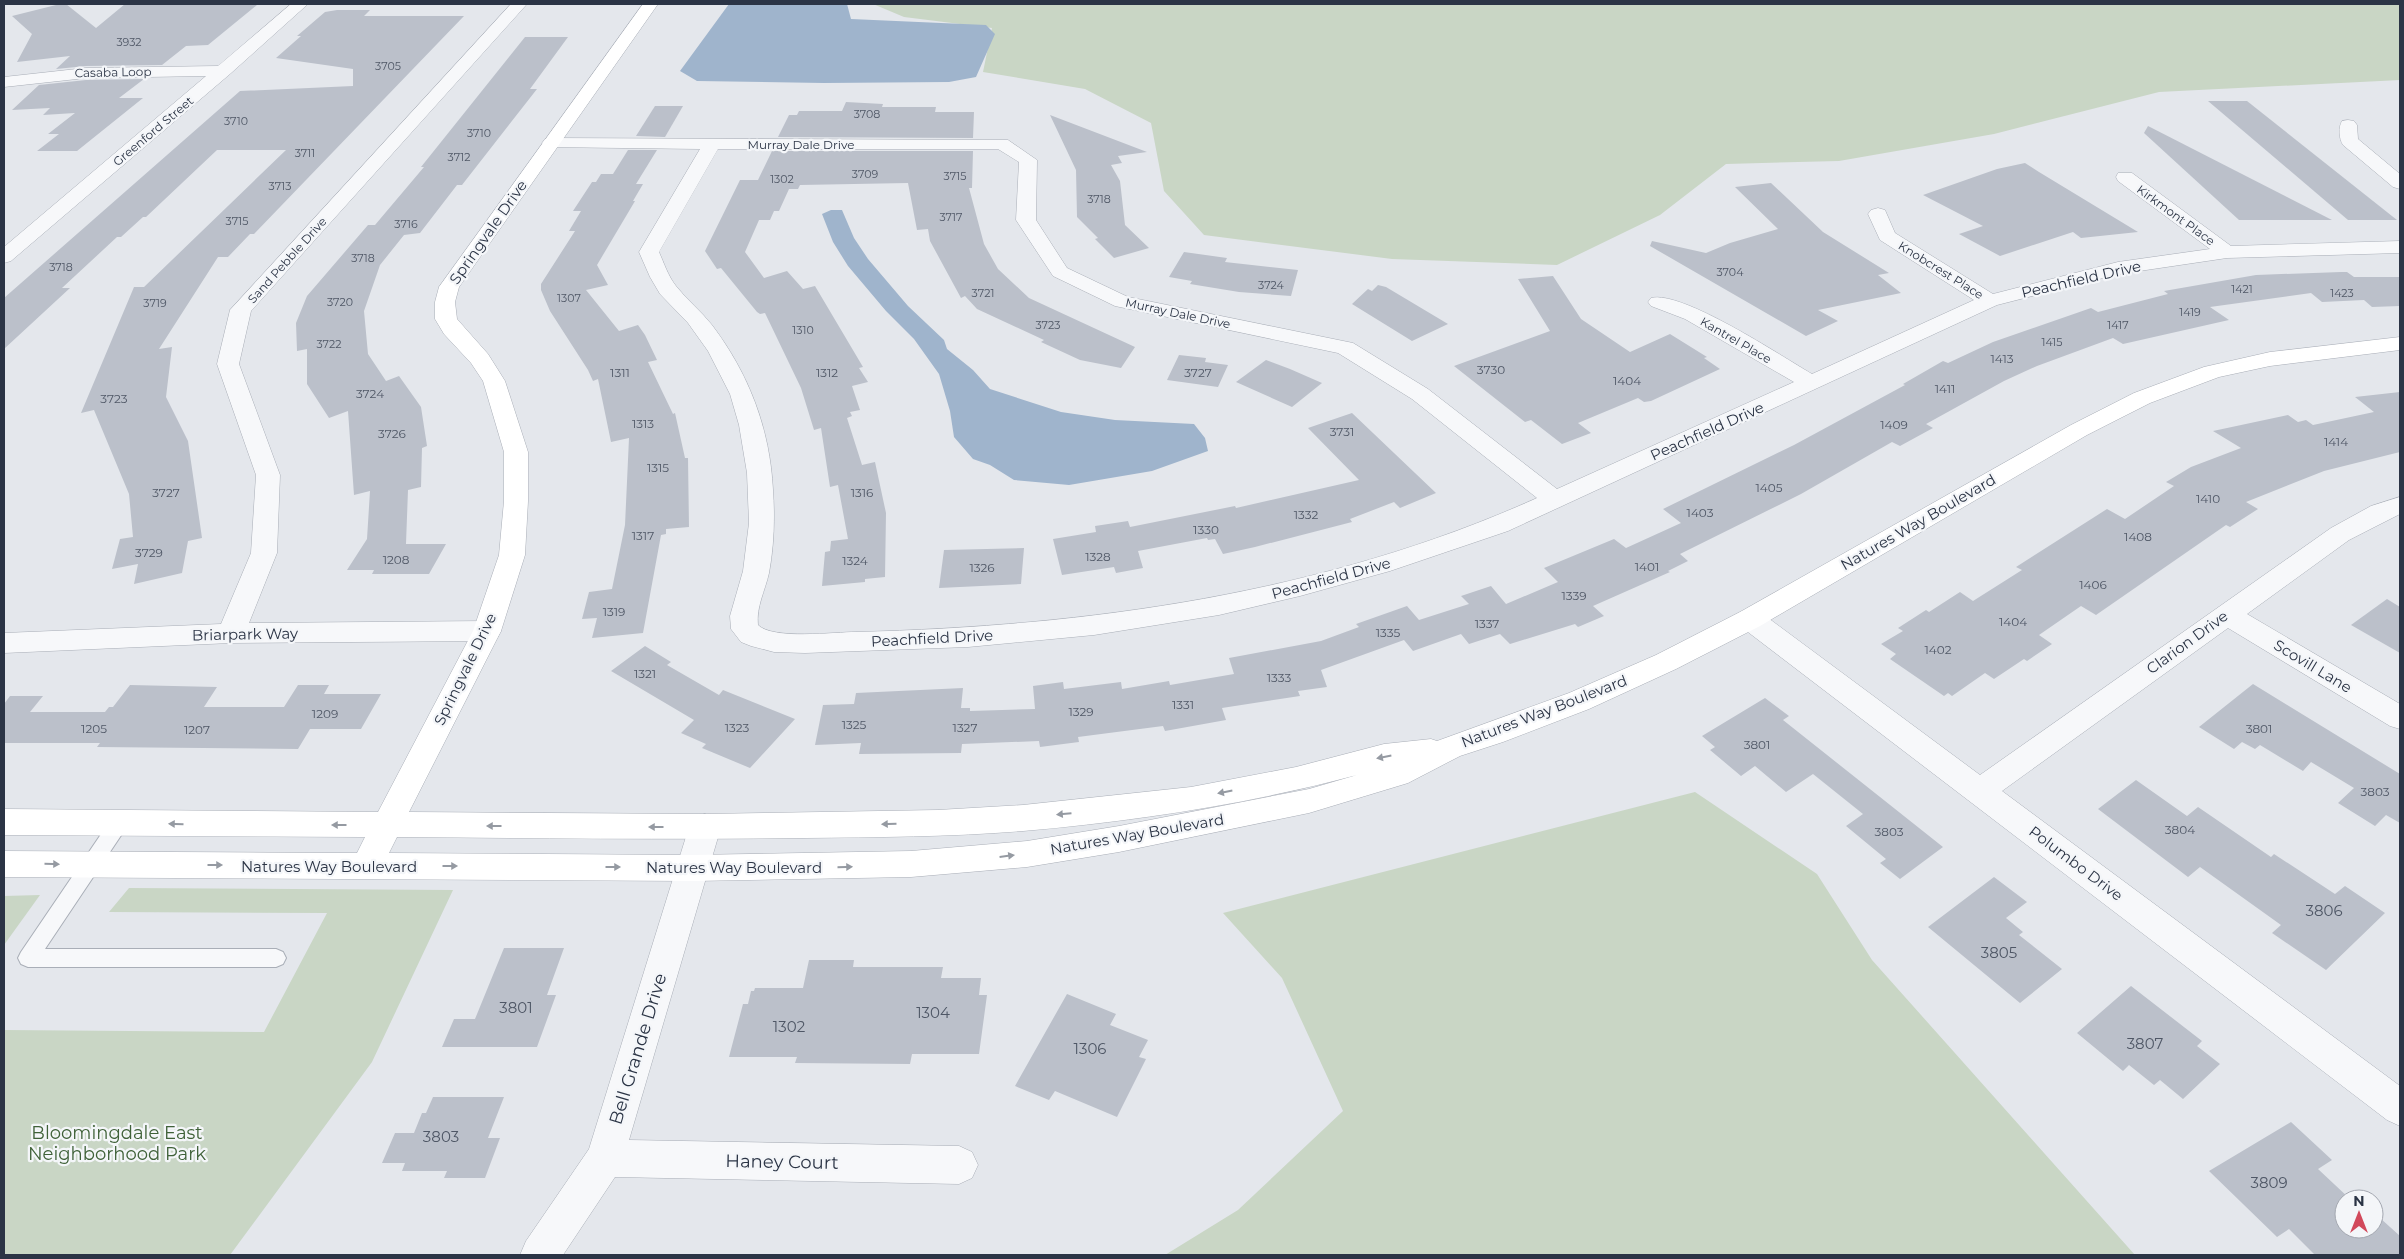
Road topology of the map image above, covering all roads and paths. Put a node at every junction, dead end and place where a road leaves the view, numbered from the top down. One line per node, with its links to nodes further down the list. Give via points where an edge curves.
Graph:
1 (300, 4): 4 (street, Greenford Street)
2 (519, 4): 24 (street, Sand Pebble Drive, via 242,310 228,364 268,475 264,553)
3 (650, 4): 7 (street, Springvale Drive)
4 (224, 71): 5 (street, Casaba Loop, via 93,71); 14 (street, Greenford Street)
5 (4, 82)
6 (2348, 125): 10 (street, via 2349,141)
7 (551, 143): 8 (street, Murray Dale Drive); 23 (street, Springvale Drive, via 448,287 445,302 446,319 452,329 480,359 494,381 516,452 512,555)
8 (712, 144): 19 (street, Murray Dale Drive, via 1002,144 1028,160 1026,220 1060,272 1122,302 1345,348 1420,394); 19 (street, Peachfield Drive, via 649,252 665,286 699,322 730,367 746,403 755,444 760,493 758,557 743,618 745,629 754,638 815,643 918,640 1021,634 1178,614 1289,590 1426,552)
9 (2125, 177): 13 (street, Kirkmont Place)
10 (2400, 183)
11 (1878, 214): 15 (street, Knobcrest Place, via 1887,236)
12 (2400, 247): 13 (street, Peachfield Drive)
13 (2227, 252): 15 (street, Peachfield Drive, via 2118,268)
14 (4, 256)
15 (1990, 301): 18 (street, Peachfield Drive)
16 (1658, 302): 18 (street, Kantrel Place, via 1693,314)
17 (2400, 344): 22 (street, Natures Way Boulevard, via 2270,359 2212,372 2142,398 2079,430)
18 (1812, 384): 19 (street, Peachfield Drive)
19 (1556, 500)
20 (2400, 505): 21 (street, Clarion Drive, via 2340,534)
21 (2226, 614): 26 (street, Scovill Lane); 28 (street, Clarion Drive)
22 (1750, 619): 27 (street, Natures Way Boulevard, via 1579,702); 28 (street, Polumbo Drive)
23 (487, 631): 24 (street, Briarpark Way); 31 (street, Springvale Drive)
24 (231, 633): 25 (street, Briarpark Way)
25 (4, 643)
26 (2400, 718)
27 (1449, 748): 32 (street, Natures Way Boulevard, one-way to 32, via 1384,756 1296,779 1191,799 1106,810 938,823); 36 (street, Natures Way Boulevard, one-way to 27, via 911,864 1018,855 1119,839 1309,801 1397,775)
28 (1980, 791): 38 (street, Polumbo Drive)
29 (4, 822): 30 (street, Natures Way Boulevard)
30 (119, 823): 31 (street, Natures Way Boulevard, one-way to 30); 34 (lane)
31 (387, 825): 32 (street, Natures Way Boulevard, one-way to 31); 35 (street, Springvale Drive)
32 (705, 827): 36 (street, Bell Grande Drive)
33 (4, 864): 34 (street, Natures Way Boulevard, one-way to 34)
34 (91, 865): 35 (street, Natures Way Boulevard, one-way to 35); 37 (lane, via 28,958)
35 (366, 866): 36 (street, Natures Way Boulevard, one-way to 36)
36 (693, 868): 39 (street, Bell Grande Drive)
37 (276, 958)
38 (2400, 1108)
39 (606, 1158): 40 (street, Haney Court); 41 (street, Bell Grande Drive)
40 (960, 1165)
41 (540, 1255)

